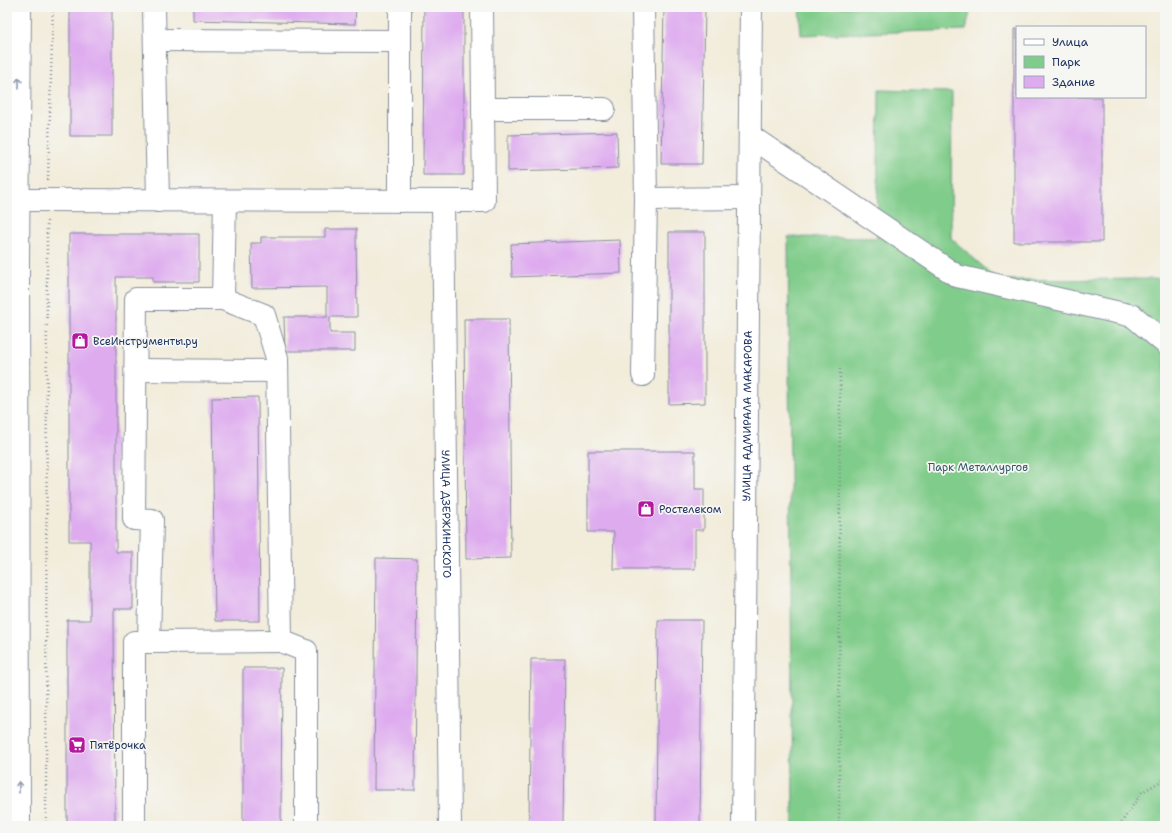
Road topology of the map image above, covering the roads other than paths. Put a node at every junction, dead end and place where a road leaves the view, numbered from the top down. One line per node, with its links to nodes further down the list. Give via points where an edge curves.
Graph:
1 (20, 7): 14 (street, one-way to 1)
2 (154, 7): 7 (street)
3 (400, 7): 8 (street)
4 (482, 7): 9 (street)
5 (643, 7): 13 (street)
6 (751, 7): 11 (street, УЛИЦА АДМИРАЛА МАКАРОВА)
7 (155, 40): 8 (street); 15 (street)
8 (400, 41): 17 (street)
9 (483, 109): 10 (street); 18 (street, via 484,201)
10 (604, 109)
11 (750, 136): 12 (street, УЛИЦА АДМИРАЛА МАКАРОВА); 20 (street, via 957,276 1133,316)
12 (750, 198): 13 (street); 30 (street, УЛИЦА АДМИРАЛА МАКАРОВА)
13 (646, 199): 23 (street)
14 (18, 200): 15 (street); 26 (street, one-way to 14)
15 (158, 200): 16 (street)
16 (225, 201): 17 (street); 19 (street)
17 (400, 201): 18 (street)
18 (443, 201): 29 (street, УЛИЦА ДЗЕРЖИНСКОГО)
19 (223, 299): 21 (street, via 136,299); 22 (street, via 264,314 277,358)
20 (1165, 343)
21 (136, 370): 22 (street); 25 (street, via 134,519 152,520)
22 (277, 371): 24 (street)
23 (643, 375)
24 (281, 641): 25 (street); 28 (street, via 306,652)
25 (149, 642): 27 (street, via 134,642)
26 (19, 826)
27 (134, 826)
28 (306, 826)
29 (450, 826)
30 (743, 826)

